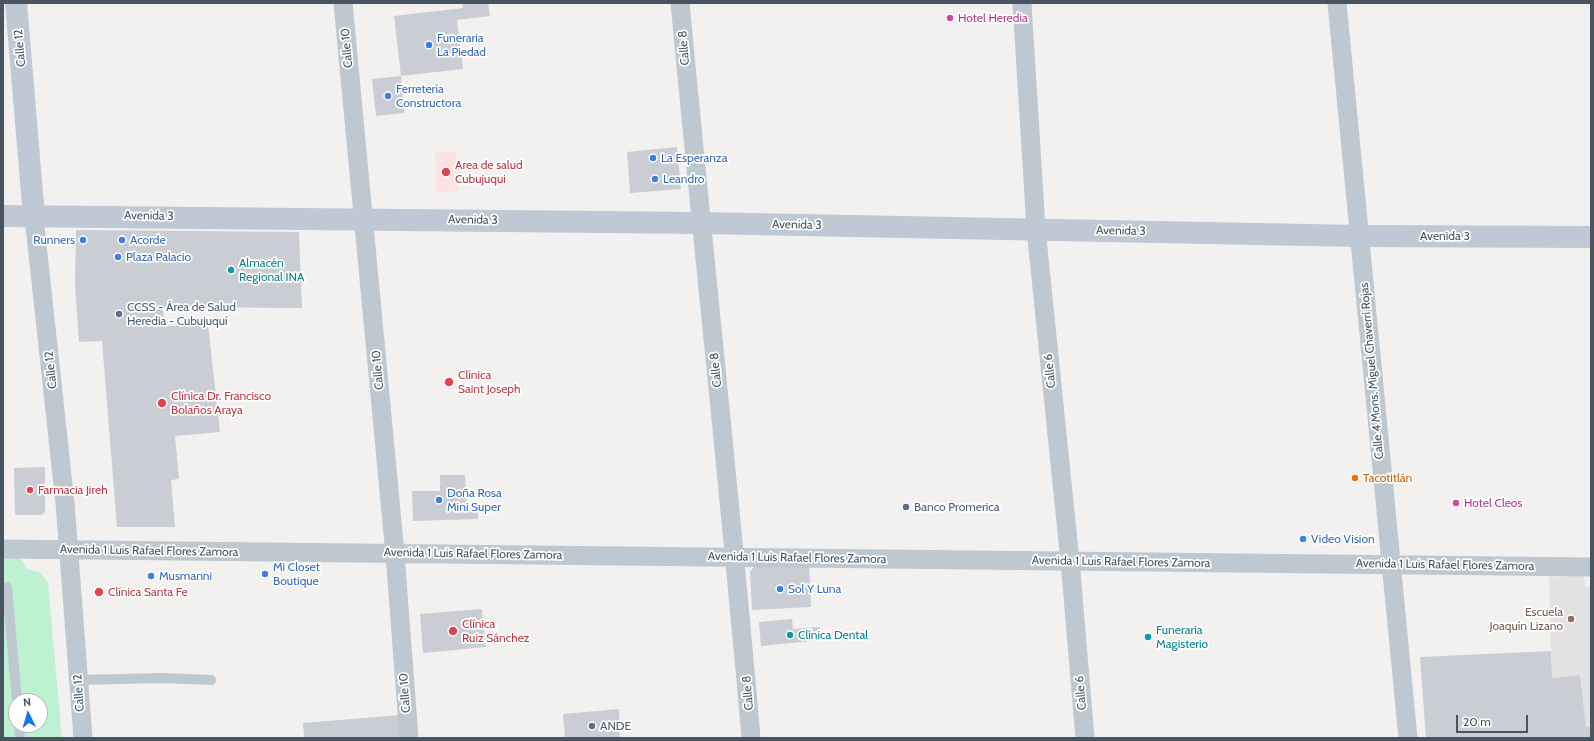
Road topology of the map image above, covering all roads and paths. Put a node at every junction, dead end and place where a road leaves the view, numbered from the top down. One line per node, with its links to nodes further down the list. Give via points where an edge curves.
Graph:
1 (16, 3): 7 (street, Calle 12)
2 (343, 3): 8 (street, Calle 10)
3 (680, 3): 9 (street, Calle 8)
4 (1022, 3): 10 (street, Calle 6)
5 (1337, 3): 11 (street, Calle 4 Mons. Miguel Chaverri Rojas)
6 (3, 216): 7 (street, Avenida 3)
7 (34, 217): 8 (street, Avenida 3); 14 (street, Calle 12)
8 (363, 219): 9 (street, Avenida 3); 15 (street, Calle 10)
9 (700, 223): 10 (street, Avenida 3); 16 (street, Calle 8)
10 (1036, 229): 11 (street, Avenida 3); 17 (street, Calle 6)
11 (1359, 236): 12 (street, Avenida 3); 18 (street, Calle 4 Mons. Miguel Chaverri Rojas)
12 (1591, 236)
13 (3, 549): 14 (street, Avenida 1 Luis Rafael Flores Zamora)
14 (68, 550): 15 (street, Avenida 1 Luis Rafael Flores Zamora); 21 (street, Calle 12)
15 (395, 554): 16 (street, Avenida 1 Luis Rafael Flores Zamora); 25 (street, Calle 10)
16 (736, 558): 17 (street, Avenida 1 Luis Rafael Flores Zamora); 26 (street, Calle 8)
17 (1070, 561): 18 (street, Avenida 1 Luis Rafael Flores Zamora); 27 (street, Calle 6)
18 (1390, 564): 19 (street, Avenida 1 Luis Rafael Flores Zamora); 28 (street, Calle 4 Mons. Miguel Chaverri Rojas)
19 (1591, 567)
20 (7, 587): 23 (lane)
21 (78, 680): 22 (lane); 24 (street, Calle 12)
22 (211, 680)
23 (16, 693)
24 (83, 738)
25 (409, 738)
26 (752, 738)
27 (1085, 738)
28 (1408, 738)

